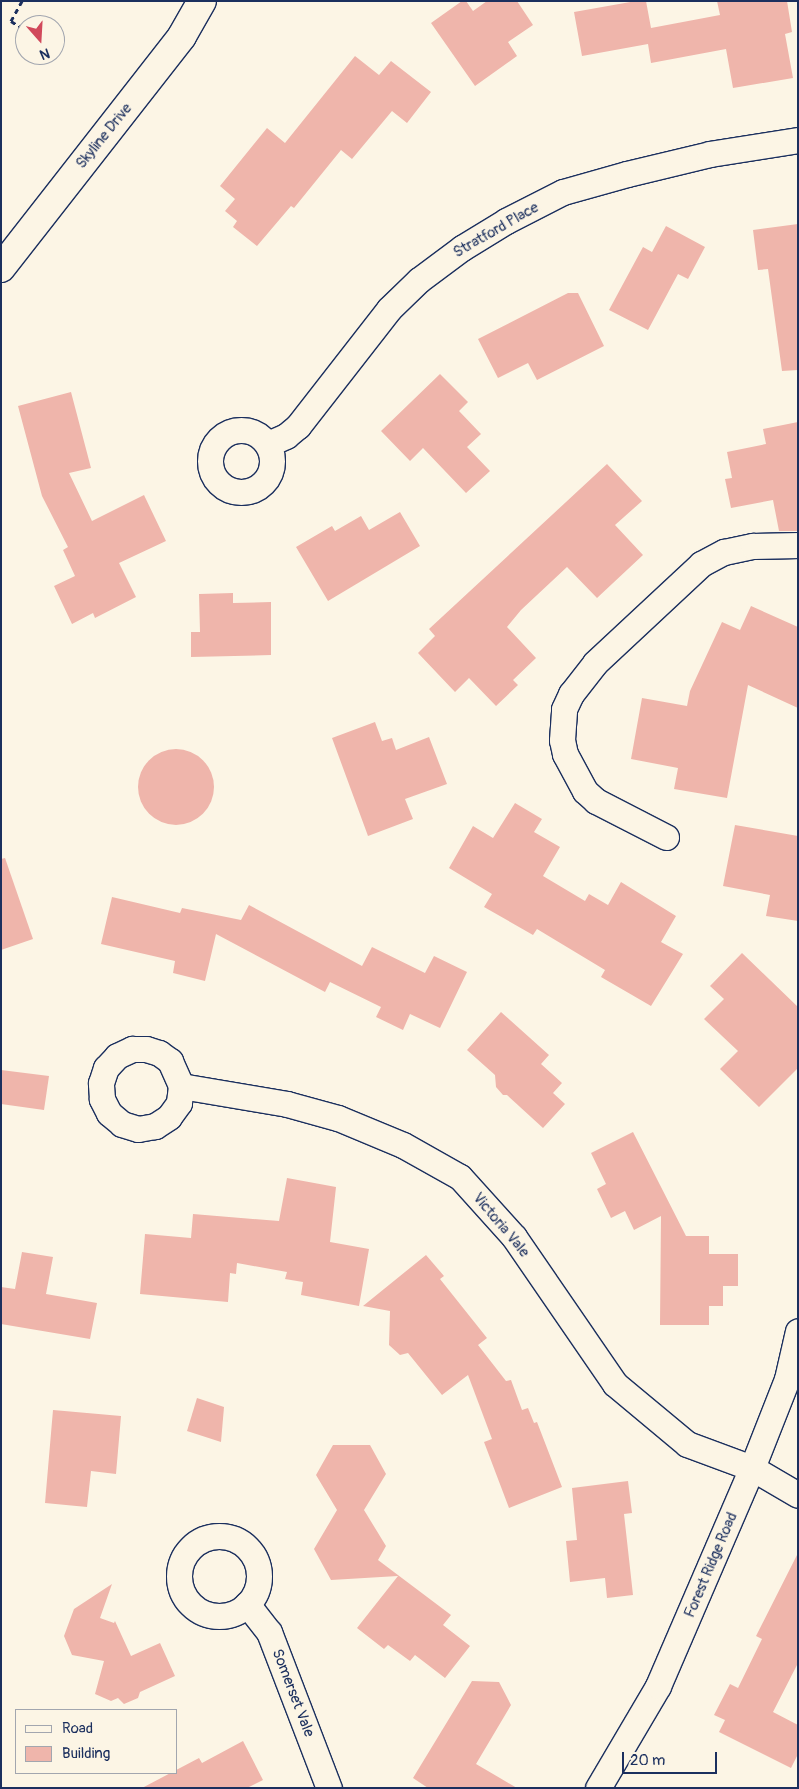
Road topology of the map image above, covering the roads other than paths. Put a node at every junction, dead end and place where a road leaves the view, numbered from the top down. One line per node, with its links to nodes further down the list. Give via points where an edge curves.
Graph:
1 (202, 1): 3 (street, Skyline Drive, via 176,44)
2 (798, 140): 4 (street, Stratford Place, via 710,154 626,174 563,192 506,221 419,280 390,309 298,426)
3 (1, 268)
4 (268, 444)
5 (798, 545): 6 (street, via 724,552 701,564 595,663 568,701 562,740 577,780 596,801)
6 (666, 837)
7 (181, 1086): 9 (street, Victoria Vale, via 288,1104 338,1118 403,1146 460,1177 514,1237 614,1384 687,1444)
8 (798, 1331): 9 (street, Forest Ridge Road, via 787,1379)
9 (752, 1468): 10 (street, Victoria Vale); 13 (street, Forest Ridge Road, via 658,1686)
10 (798, 1495)
11 (247, 1604): 12 (street, Somerset Vale, via 269,1632)
12 (329, 1788)
13 (598, 1788)

